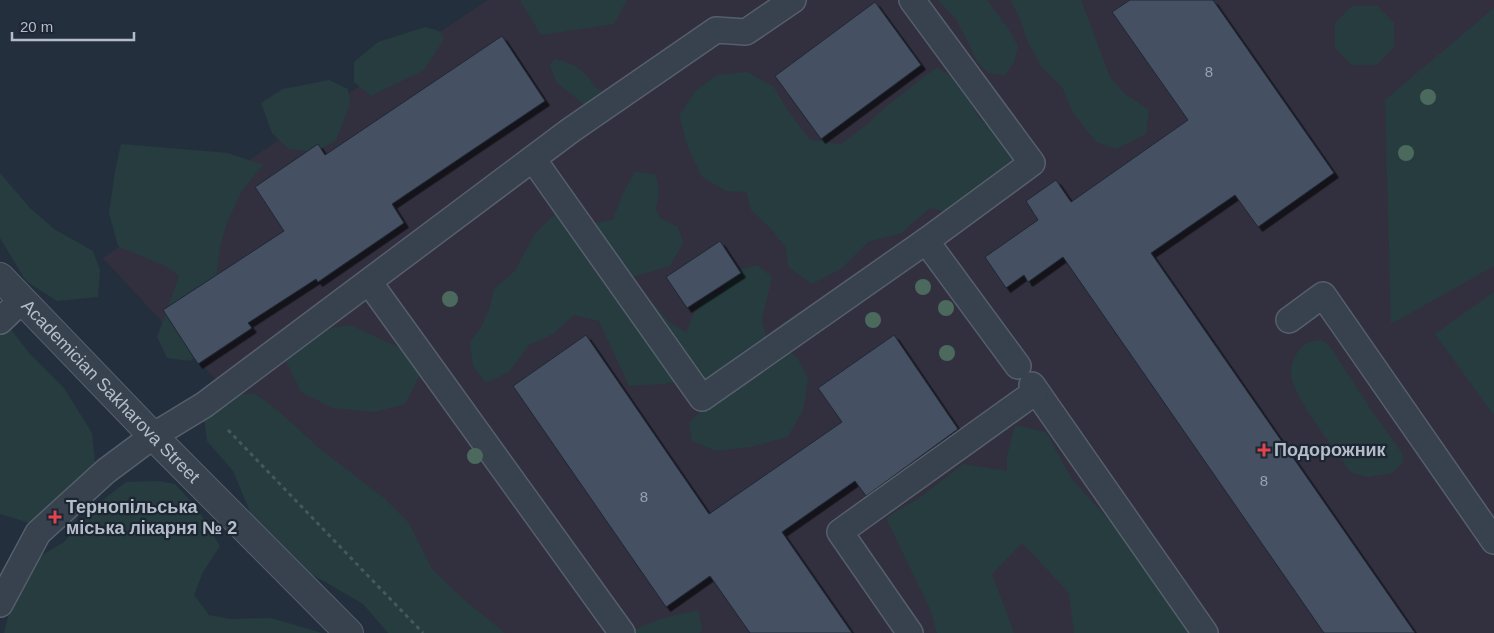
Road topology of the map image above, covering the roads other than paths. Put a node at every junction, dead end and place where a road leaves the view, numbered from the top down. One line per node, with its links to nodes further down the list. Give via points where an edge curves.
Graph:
1 (793, 0): 3 (lane, via 746,32 716,30)
2 (912, 0): 4 (lane, via 1032,163)
3 (533, 159): 4 (lane, via 702,398); 6 (lane)
4 (926, 241): 10 (lane)
5 (0, 277): 7 (street, Academician Sakharova Street)
6 (369, 282): 11 (lane, via 204,405); 15 (lane)
7 (22, 300): 8 (lane); 11 (street, Academician Sakharova Street)
8 (0, 320)
9 (1289, 320): 12 (lane, via 1324,295)
10 (1028, 381): 16 (lane, via 840,532); 17 (lane)
11 (153, 436): 13 (lane, via 106,471 38,534); 14 (street, Academician Sakharova Street)
12 (1494, 541)
13 (0, 604)
14 (349, 633)
15 (622, 633)
16 (910, 633)
17 (1205, 633)

